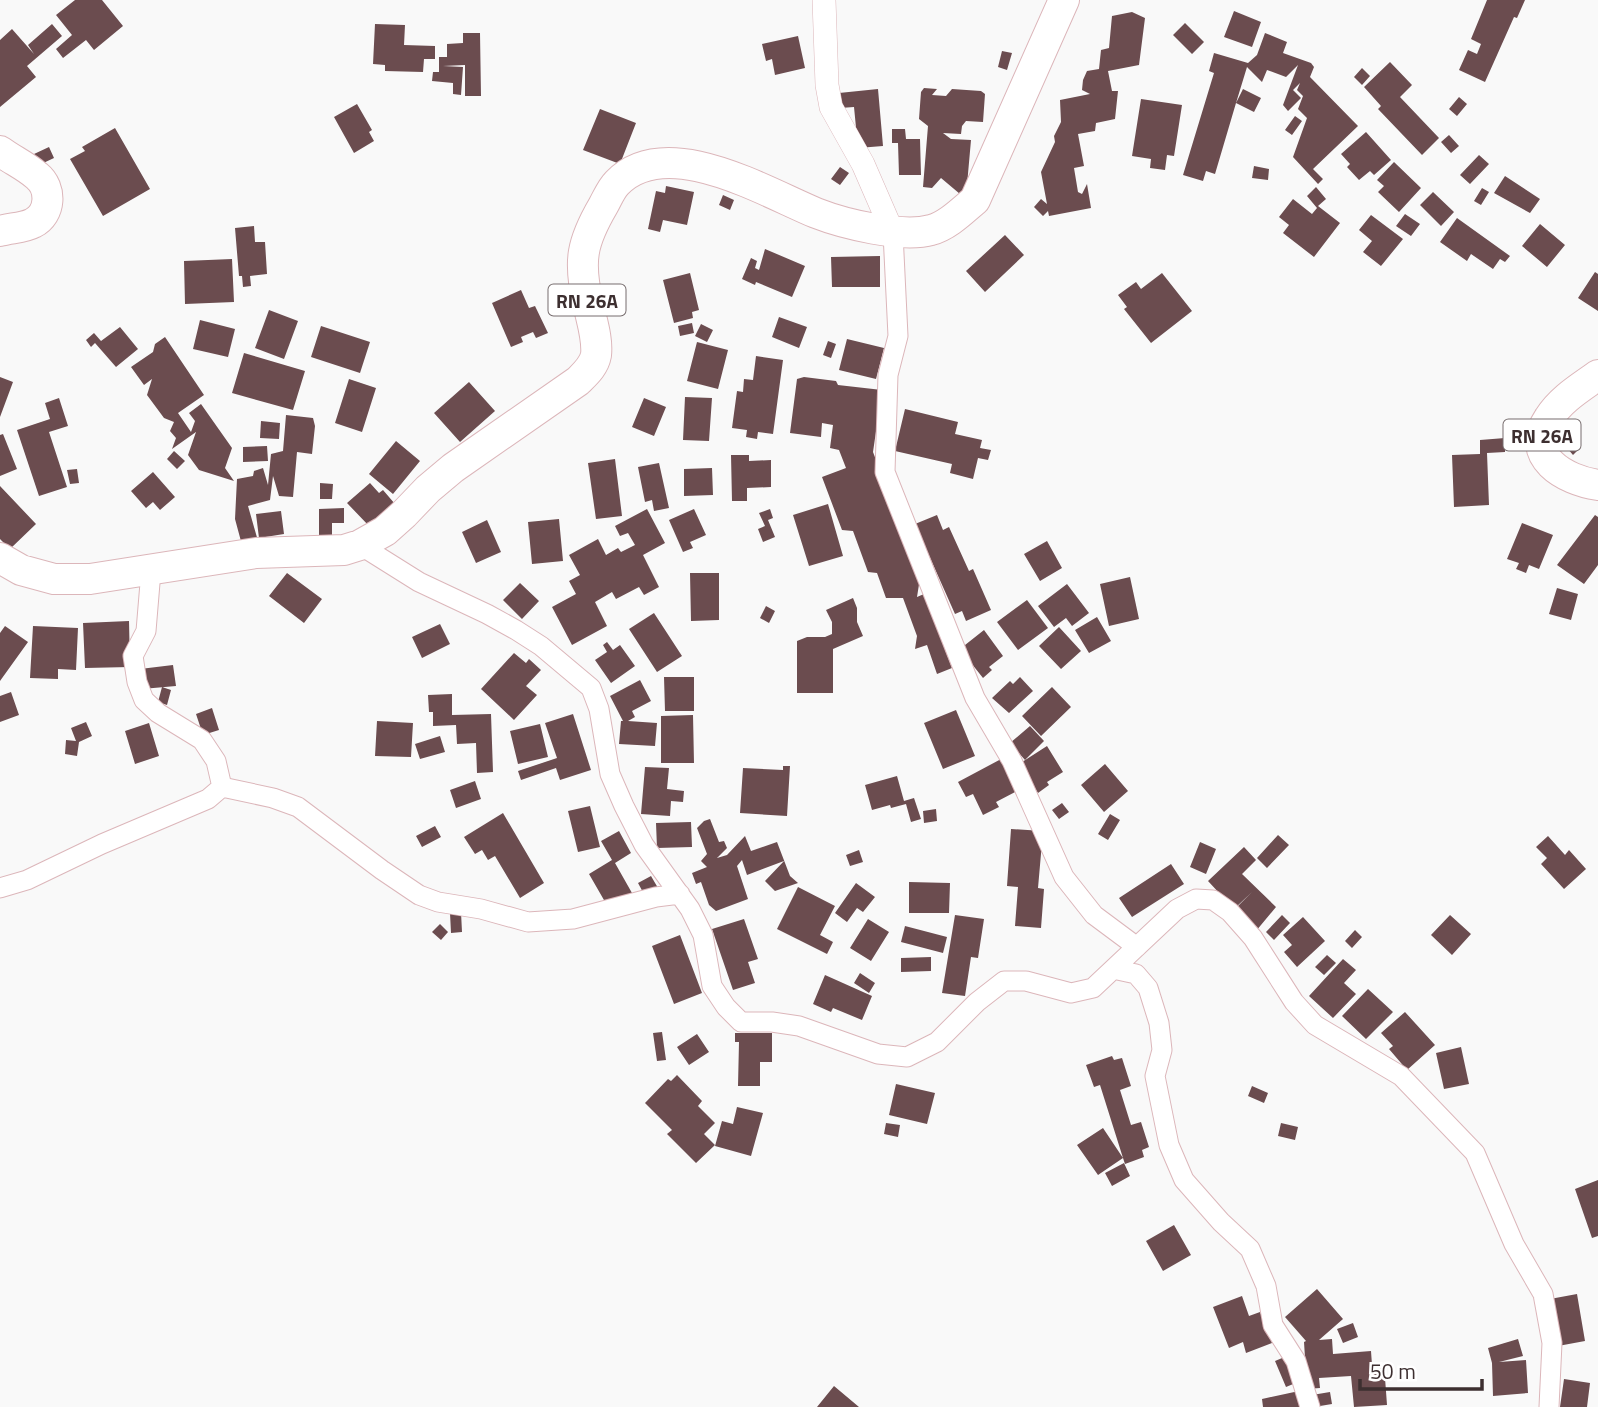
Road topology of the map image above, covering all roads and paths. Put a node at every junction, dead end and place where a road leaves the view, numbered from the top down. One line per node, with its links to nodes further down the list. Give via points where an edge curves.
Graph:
1 (824, 0): 5 (street, via 831,107 863,164)
2 (1064, 0): 5 (main road, RN 26A, via 975,200 931,230)
3 (0, 151): 4 (main road, via 39,177 48,201 33,223)
4 (0, 230)
5 (893, 233): 8 (main road, RN 26A, via 819,214 700,165 661,164 636,170 617,184 587,233 584,288 595,339 592,366 578,381 453,468 385,531); 14 (street, via 898,336 888,375 885,472 975,698 1012,761 1064,877 1094,915)
6 (1598, 375): 7 (main road, RN 26A, via 1558,405 1542,436 1542,450 1554,467 1579,482)
7 (1598, 485)
8 (360, 545): 10 (main road, RN 26A, via 344,550 256,553); 13 (street, via 419,582 524,635 591,688 610,774 644,845)
9 (0, 558): 10 (main road, RN 26A, via 21,570 54,579)
10 (151, 571): 11 (street, via 145,631 132,656 137,682 158,713 202,740 216,761)
11 (222, 787): 12 (street, via 208,799); 13 (street, via 298,807 382,870 438,902 528,922 573,919)
12 (0, 888)
13 (680, 894): 15 (street, via 702,935 712,986 741,1022 799,1026 878,1054 907,1057 937,1042 1004,981 1026,981 1071,993 1093,988)
14 (1137, 947): 15 (street); 17 (street, via 1178,909 1196,900 1213,900 1253,938 1294,1002 1315,1025 1401,1076 1475,1153 1514,1244 1543,1294 1552,1343)
15 (1113, 970): 16 (street, via 1136,974 1148,988 1159,1023 1162,1050 1155,1076 1169,1145 1184,1180 1250,1249 1266,1286 1273,1325 1296,1361)
16 (1310, 1407)
17 (1549, 1407)

